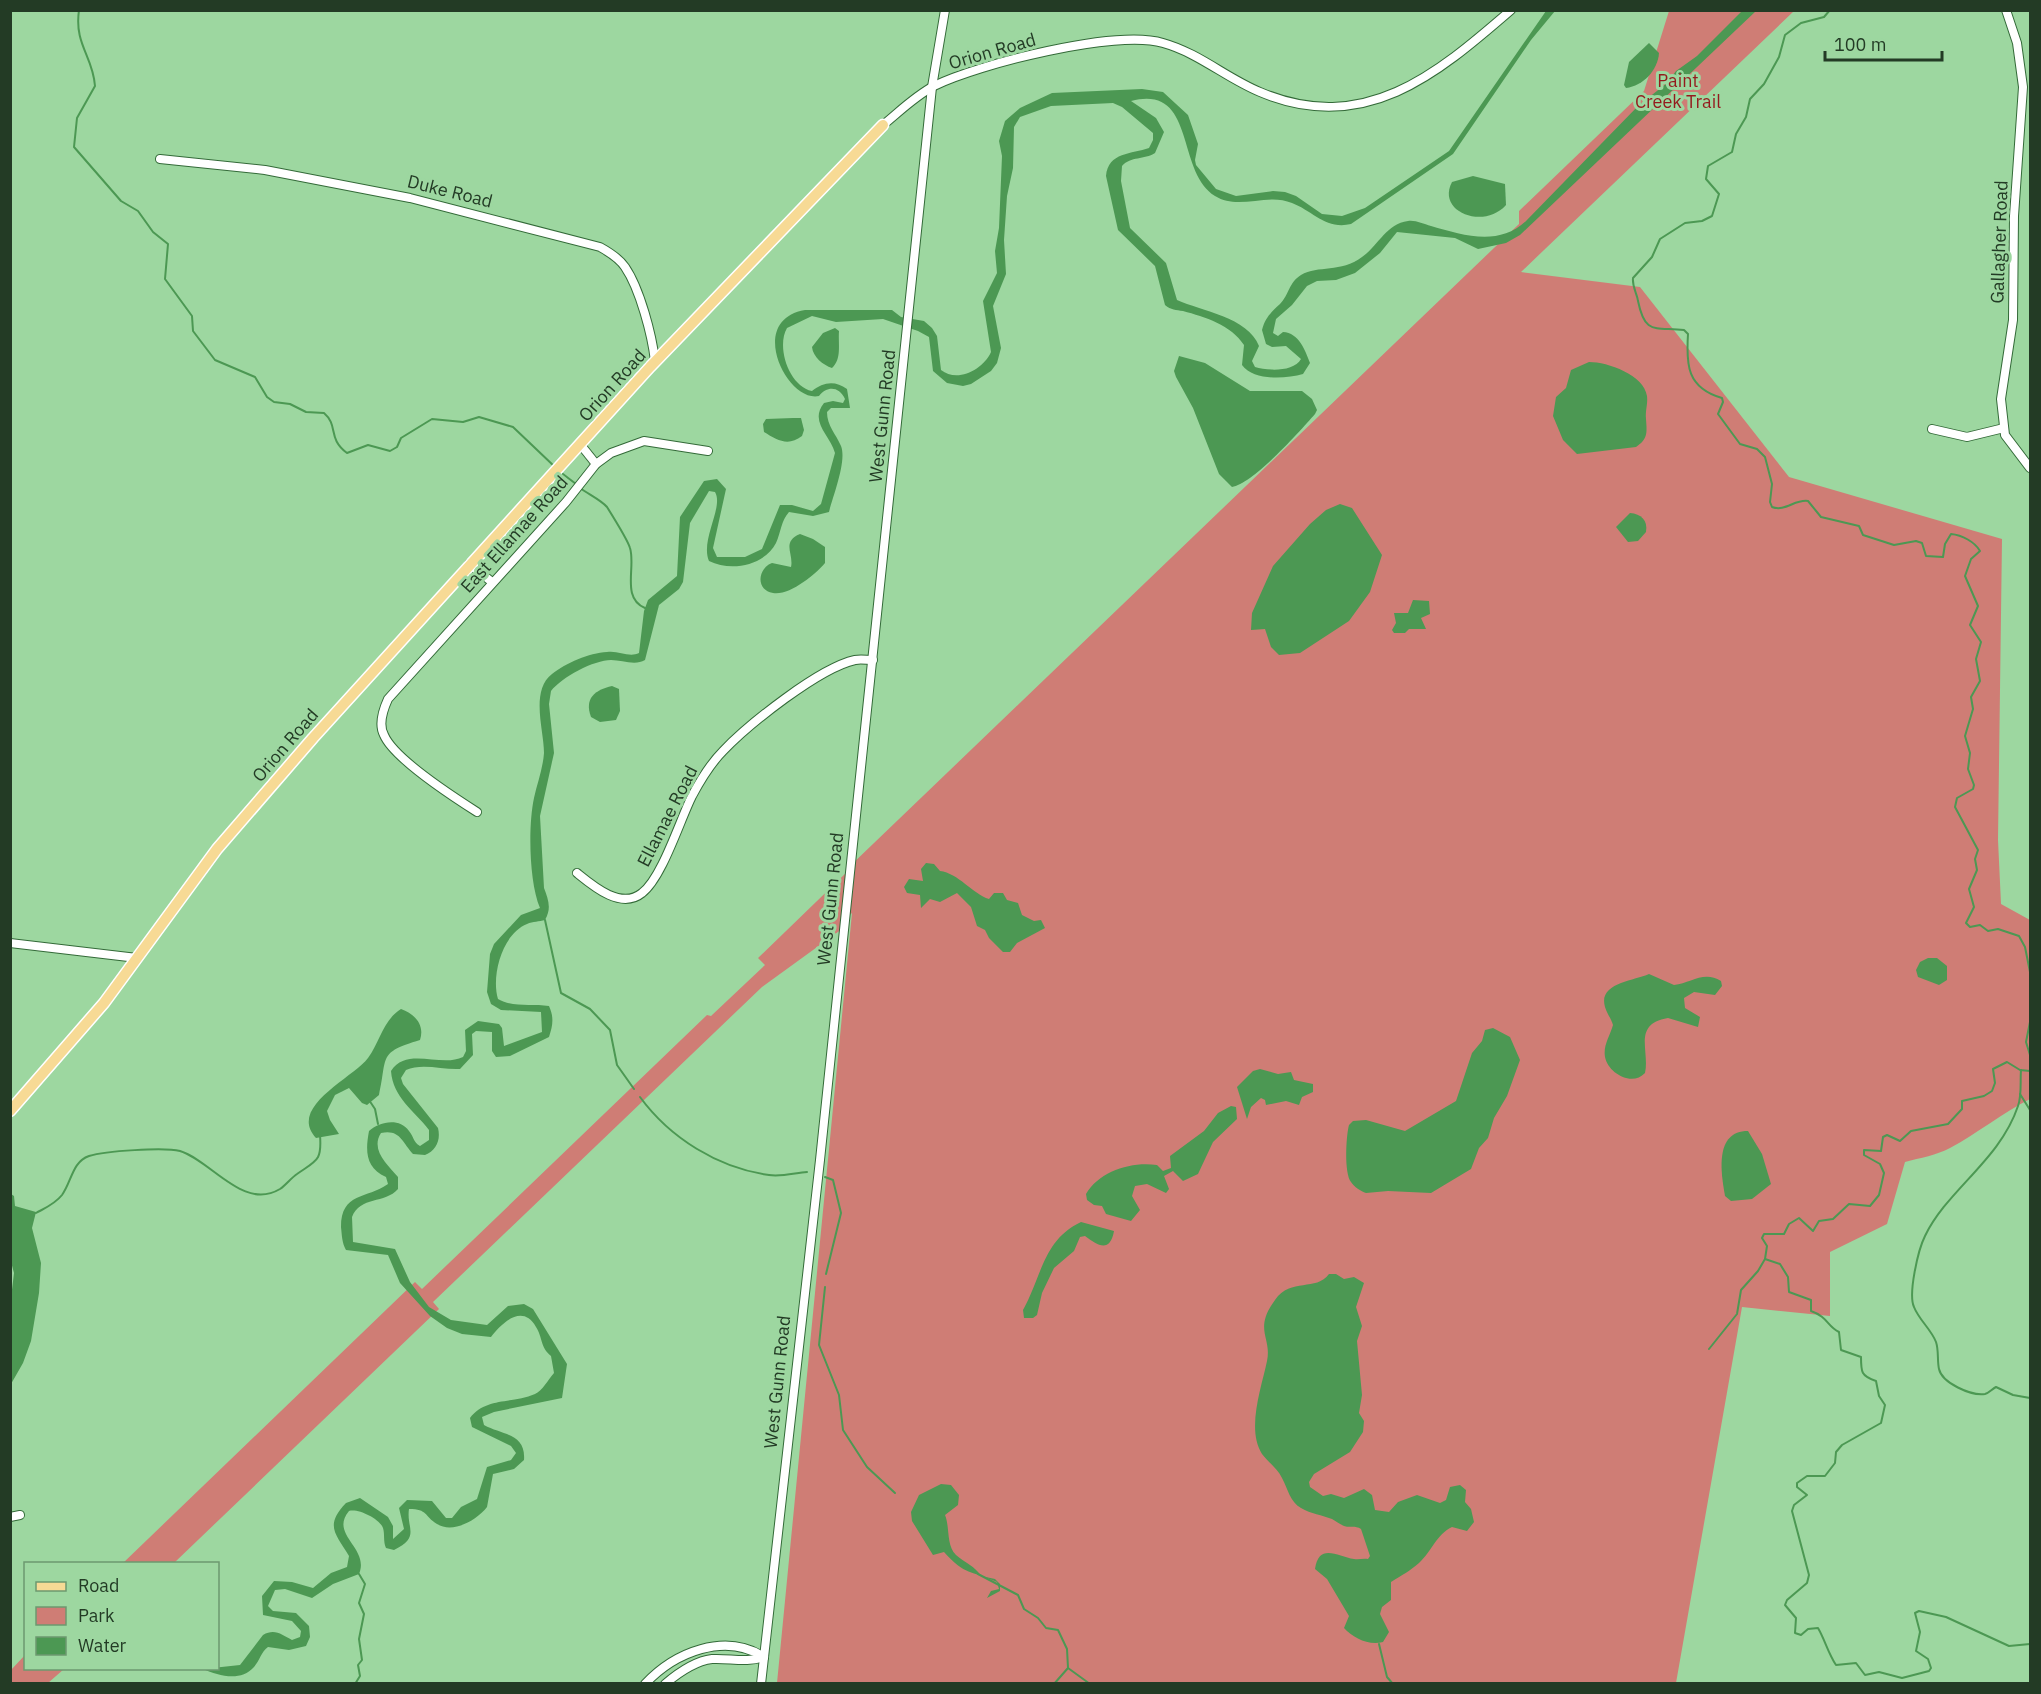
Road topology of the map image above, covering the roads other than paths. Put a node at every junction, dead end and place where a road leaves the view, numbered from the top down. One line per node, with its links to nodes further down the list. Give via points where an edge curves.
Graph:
1 (945, 10): 4 (street)
2 (2006, 10): 8 (street, Gallagher Road, via 2017,43 2023,87 2014,216 2013,320 2001,399)
3 (1504, 12): 4 (street, Orion Road, via 1414,86 1352,105 1322,107 1293,103 1246,86 1184,50 1130,38 986,66)
4 (932, 87): 5 (street, Orion Road); 16 (street, West Gunn Road)
5 (884, 125): 7 (main road, Orion Road)
6 (160, 159): 7 (street, Duke Road, via 265,170 410,198 600,247 614,255 633,282)
7 (655, 361): 10 (main road, Orion Road)
8 (2004, 428): 9 (street, via 1967,437); 13 (street, Gallagher Road, via 2012,446)
9 (1932, 429)
10 (580, 444): 12 (street); 14 (main road, Orion Road)
11 (708, 451): 12 (street, East Ellamae Road, via 644,441 611,453)
12 (596, 464): 15 (street, East Ellamae Road)
13 (2031, 468)
14 (469, 564): 15 (street); 20 (main road, Orion Road, via 217,849)
15 (492, 582): 17 (street, East Ellamae Road, via 393,692 382,717 383,735 391,746 439,788)
16 (873, 660): 18 (street, Ellamae Road, via 855,660 823,673 723,751 693,794 660,867 642,894 614,897); 25 (street, West Gunn Road)
17 (477, 812)
18 (577, 873)
19 (10, 943): 20 (street)
20 (137, 958): 21 (main road, Orion Road, via 73,1040)
21 (10, 1111)
22 (20, 1515): 23 (street)
23 (10, 1517)
24 (709, 1647): 25 (street, via 731,1644 752,1649); 26 (street); 27 (street, via 681,1656)
25 (764, 1657): 26 (street, via 751,1661); 29 (street, West Gunn Road)
26 (710, 1659): 28 (street, via 686,1668)
27 (645, 1683)
28 (665, 1683)
29 (761, 1683)

